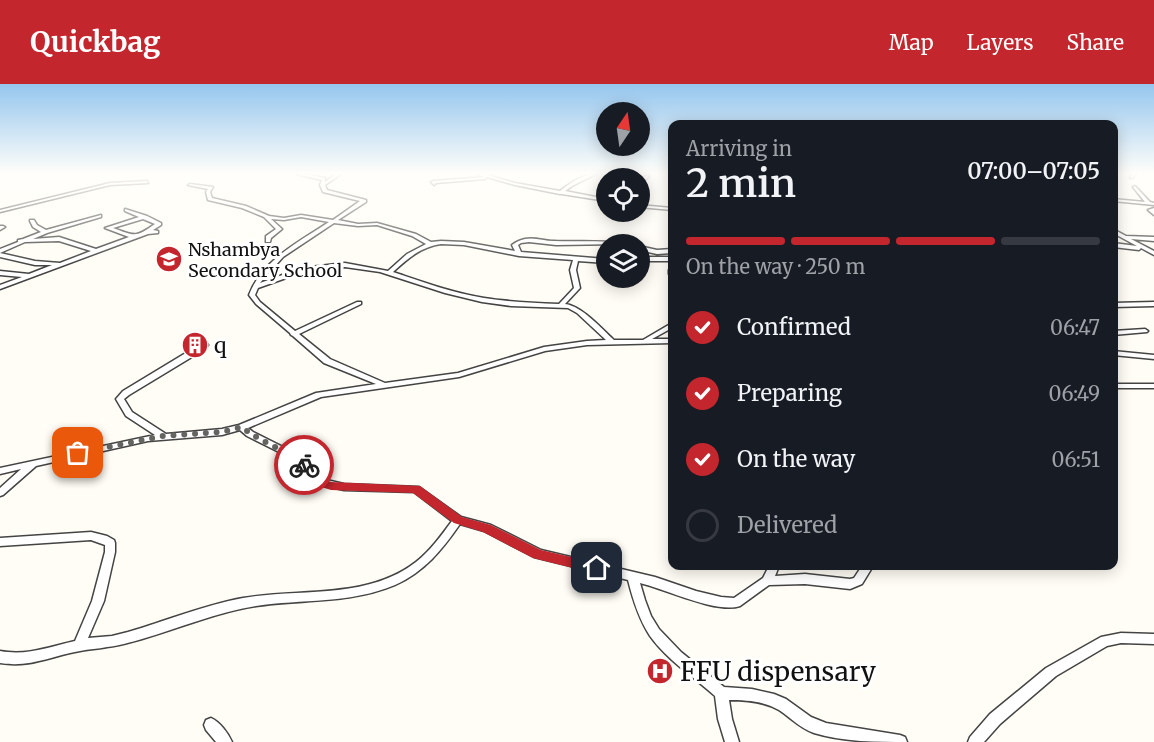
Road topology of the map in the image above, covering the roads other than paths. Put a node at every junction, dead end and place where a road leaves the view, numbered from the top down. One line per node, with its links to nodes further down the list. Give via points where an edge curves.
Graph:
1 (26, 205): 7 (street)
2 (234, 205): 9 (street)
3 (358, 205): 12 (street)
4 (650, 207): 5 (street)
5 (668, 208)
6 (127, 210): 10 (street)
7 (0, 211)
8 (99, 216): 13 (street)
9 (266, 216): 12 (street); 21 (street, via 279,229)
10 (145, 217): 14 (street, via 159,225); 18 (street, via 108,228)
11 (32, 221): 13 (street)
12 (334, 221): 23 (street, via 377,224); 41 (street, via 281,256)
13 (45, 232): 20 (street)
14 (147, 232): 15 (street); 18 (street)
15 (156, 232)
16 (1118, 234): 17 (street)
17 (1123, 236): 19 (street); 25 (street)
18 (134, 237): 27 (street)
19 (1154, 239)
20 (20, 241): 27 (street, via 59,239); 29 (street)
21 (268, 241)
22 (596, 242): 31 (street, via 528,240 515,245)
23 (430, 244): 31 (street, via 453,243); 37 (street, via 411,252)
24 (1118, 246): 25 (street)
25 (1146, 249): 30 (street)
26 (650, 250): 28 (street)
27 (96, 251): 36 (street)
28 (668, 251)
29 (0, 253): 36 (street, via 35,263)
30 (1154, 253)
31 (519, 254): 32 (street)
32 (576, 258): 35 (street); 44 (street, via 573,270 577,288)
33 (650, 259): 34 (street)
34 (668, 259)
35 (596, 260)
36 (62, 264): 39 (street)
37 (390, 272): 41 (street, via 338,266 294,272); 44 (street, via 482,300)
38 (0, 273): 39 (street)
39 (31, 276): 40 (street)
40 (0, 287)
41 (255, 287): 49 (street, via 254,299)
42 (359, 303): 49 (street)
43 (1154, 304): 45 (street)
44 (561, 305): 53 (street, via 579,312)
45 (1118, 305)
46 (668, 327): 50 (street)
47 (1144, 331): 48 (street)
48 (1118, 333)
49 (293, 334): 56 (street, via 327,361)
50 (645, 340): 52 (street); 53 (street)
51 (202, 341): 60 (street, via 202,347 120,399 129,414)
52 (668, 341)
53 (612, 342): 56 (street, via 544,349 459,375)
54 (1118, 354): 55 (street)
55 (1154, 357)
56 (385, 385): 59 (street, via 318,395)
57 (1118, 386): 58 (street)
58 (1154, 386)
59 (242, 427): 60 (street); 64 (street, via 292,455 319,482 344,487 416,489)
60 (163, 436): 61 (street)
61 (32, 464): 62 (street); 63 (street)
62 (0, 471)
63 (0, 493)
64 (458, 520): 68 (street, via 487,528 538,554); 71 (street, via 435,553 417,568 369,589 239,604 111,641)
65 (0, 542): 71 (street, via 91,536 110,543 96,607)
66 (773, 570): 69 (street)
67 (865, 570): 69 (street, via 858,581 850,584 805,579)
68 (633, 577): 69 (street, via 736,603); 73 (street, via 640,608 660,642)
69 (767, 581)
70 (1154, 639): 78 (street, via 1105,641 1051,672 995,719)
71 (80, 645): 72 (street, via 20,660)
72 (0, 657)
73 (722, 693): 76 (street); 77 (street, via 761,696 816,727)
74 (212, 725): 75 (street)
75 (225, 742)
76 (732, 742)
77 (900, 742)
78 (975, 742)

